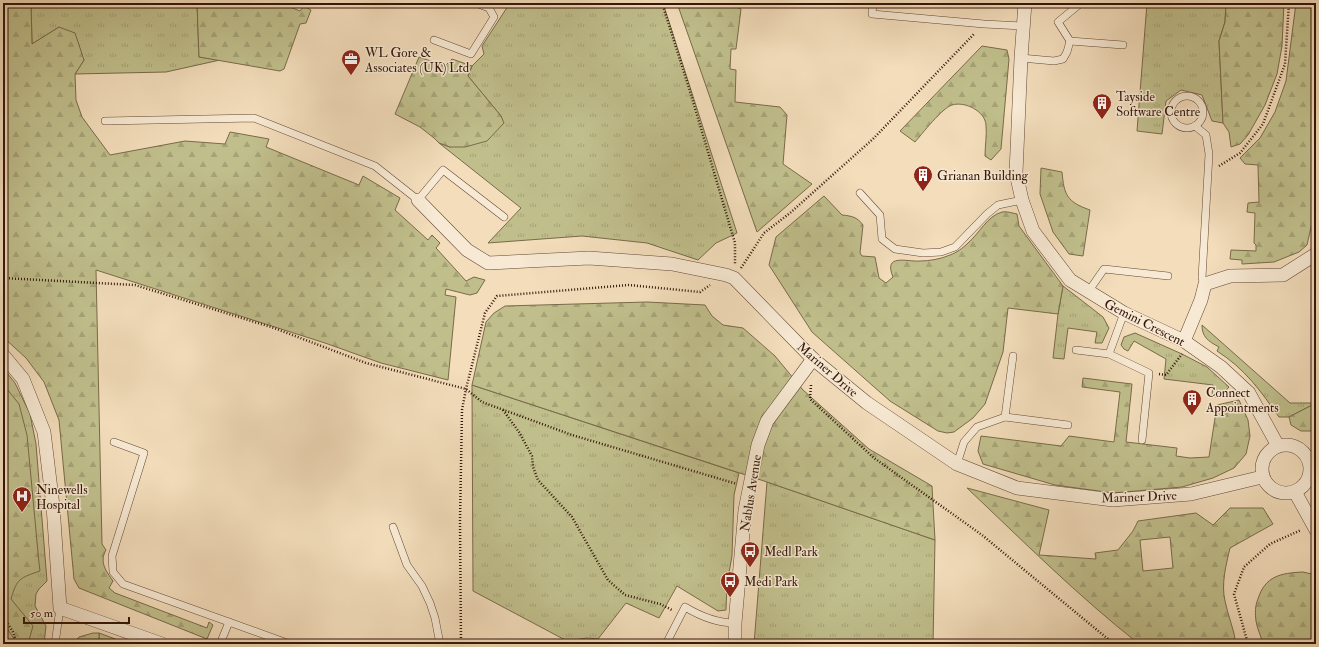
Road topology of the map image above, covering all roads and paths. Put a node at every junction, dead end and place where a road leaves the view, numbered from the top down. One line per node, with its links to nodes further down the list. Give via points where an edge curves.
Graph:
1 (476, 3): 9 (lane, via 489,8 494,17 471,54)
2 (662, 3): 22 (path, via 690,88 735,243)
3 (873, 3): 7 (lane, via 872,14)
4 (1025, 3): 8 (street, Gemini Crescent)
5 (1081, 3): 10 (lane, via 1058,22)
6 (1289, 3): 15 (path, via 1285,64 1263,124 1240,153)
7 (984, 24): 8 (lane); 22 (path, via 873,139 764,233)
8 (1024, 26): 12 (street, Gemini Crescent)
9 (434, 40)
10 (1070, 41): 11 (lane); 12 (lane, via 1063,59 1054,61)
11 (1124, 45)
12 (1021, 58): 18 (street, Gemini Crescent, via 1016,173)
13 (104, 121): 17 (lane, via 254,118 375,166)
14 (1195, 126): 14 (lane, via 1189,128 1175,123 1171,110 1173,104 1182,97 1193,97 1201,105 1202,117); 15 (lane, via 1206,136 1209,154)
15 (1208, 173): 24 (lane, via 1202,278)
16 (860, 193): 18 (lane, via 880,215 882,239 895,249 923,253 941,252 955,246 998,205)
17 (418, 200): 19 (lane, via 443,170); 22 (street, via 468,250 488,262 589,258 672,264)
18 (1022, 200): 25 (street, Gemini Crescent, via 1033,231 1070,280)
19 (504, 217)
20 (1316, 254): 24 (street, via 1283,276 1230,276)
21 (1168, 276): 25 (lane, via 1104,269)
22 (730, 277): 32 (street, Mariner Drive); 34 (path, via 700,292 629,285 497,296 485,313)
23 (3, 278): 34 (path, via 135,285 274,328 366,363)
24 (1205, 284): 27 (street)
25 (1088, 292): 26 (street, Gemini Crescent)
26 (1124, 313): 27 (street, Gemini Crescent); 29 (lane)
27 (1184, 341): 33 (path, via 1182,354 1166,375); 40 (street, Gemini Crescent, via 1221,367 1248,393)
28 (1076, 350): 29 (lane)
29 (1109, 354): 33 (lane)
30 (3, 355): 48 (street, via 23,379 44,432 53,506)
31 (1013, 356): 36 (lane)
32 (813, 359): 42 (street, Mariner Drive, via 867,403); 44 (street, Nablus Avenue, via 767,421 758,445); 62 (path, via 810,399 874,458 982,535)
33 (1149, 373): 38 (lane)
34 (466, 389): 35 (path, via 482,402); 60 (path, via 462,410)
35 (502, 409): 44 (path, via 572,435); 49 (path, via 532,456 538,480 572,517 608,580 625,595 660,604)
36 (1005, 417): 37 (lane); 42 (lane, via 977,426 964,442)
37 (1068, 425)
38 (1142, 440)
39 (114, 442): 51 (lane, via 144,453 112,556 112,572 123,584)
40 (1278, 446): 41 (street, via 1299,448); 43 (street, via 1271,449 1262,462)
41 (1312, 457): 45 (street, via 1309,479)
42 (957, 464): 43 (street, Mariner Drive, via 1018,488 1113,500 1191,494)
43 (1262, 477): 45 (street, via 1267,486 1276,492)
44 (750, 488): 52 (street, Nablus Avenue, via 745,510)
45 (1295, 492): 47 (street)
46 (393, 528): 59 (lane, via 407,565 430,603)
47 (1314, 528): 63 (path, via 1270,544 1244,567 1234,594)
48 (60, 608): 55 (lane); 56 (street)
49 (681, 614): 52 (lane, via 685,607 699,615 724,623); 53 (lane)
50 (3, 616): 54 (path)
51 (229, 622): 57 (lane); 58 (lane)
52 (735, 623): 61 (street, Nablus Avenue)
53 (668, 640)
54 (17, 644)
55 (55, 644)
56 (162, 644)
57 (220, 644)
58 (290, 644)
59 (440, 644)
60 (461, 644)
61 (735, 644)
62 (1114, 644)
63 (1248, 644)

